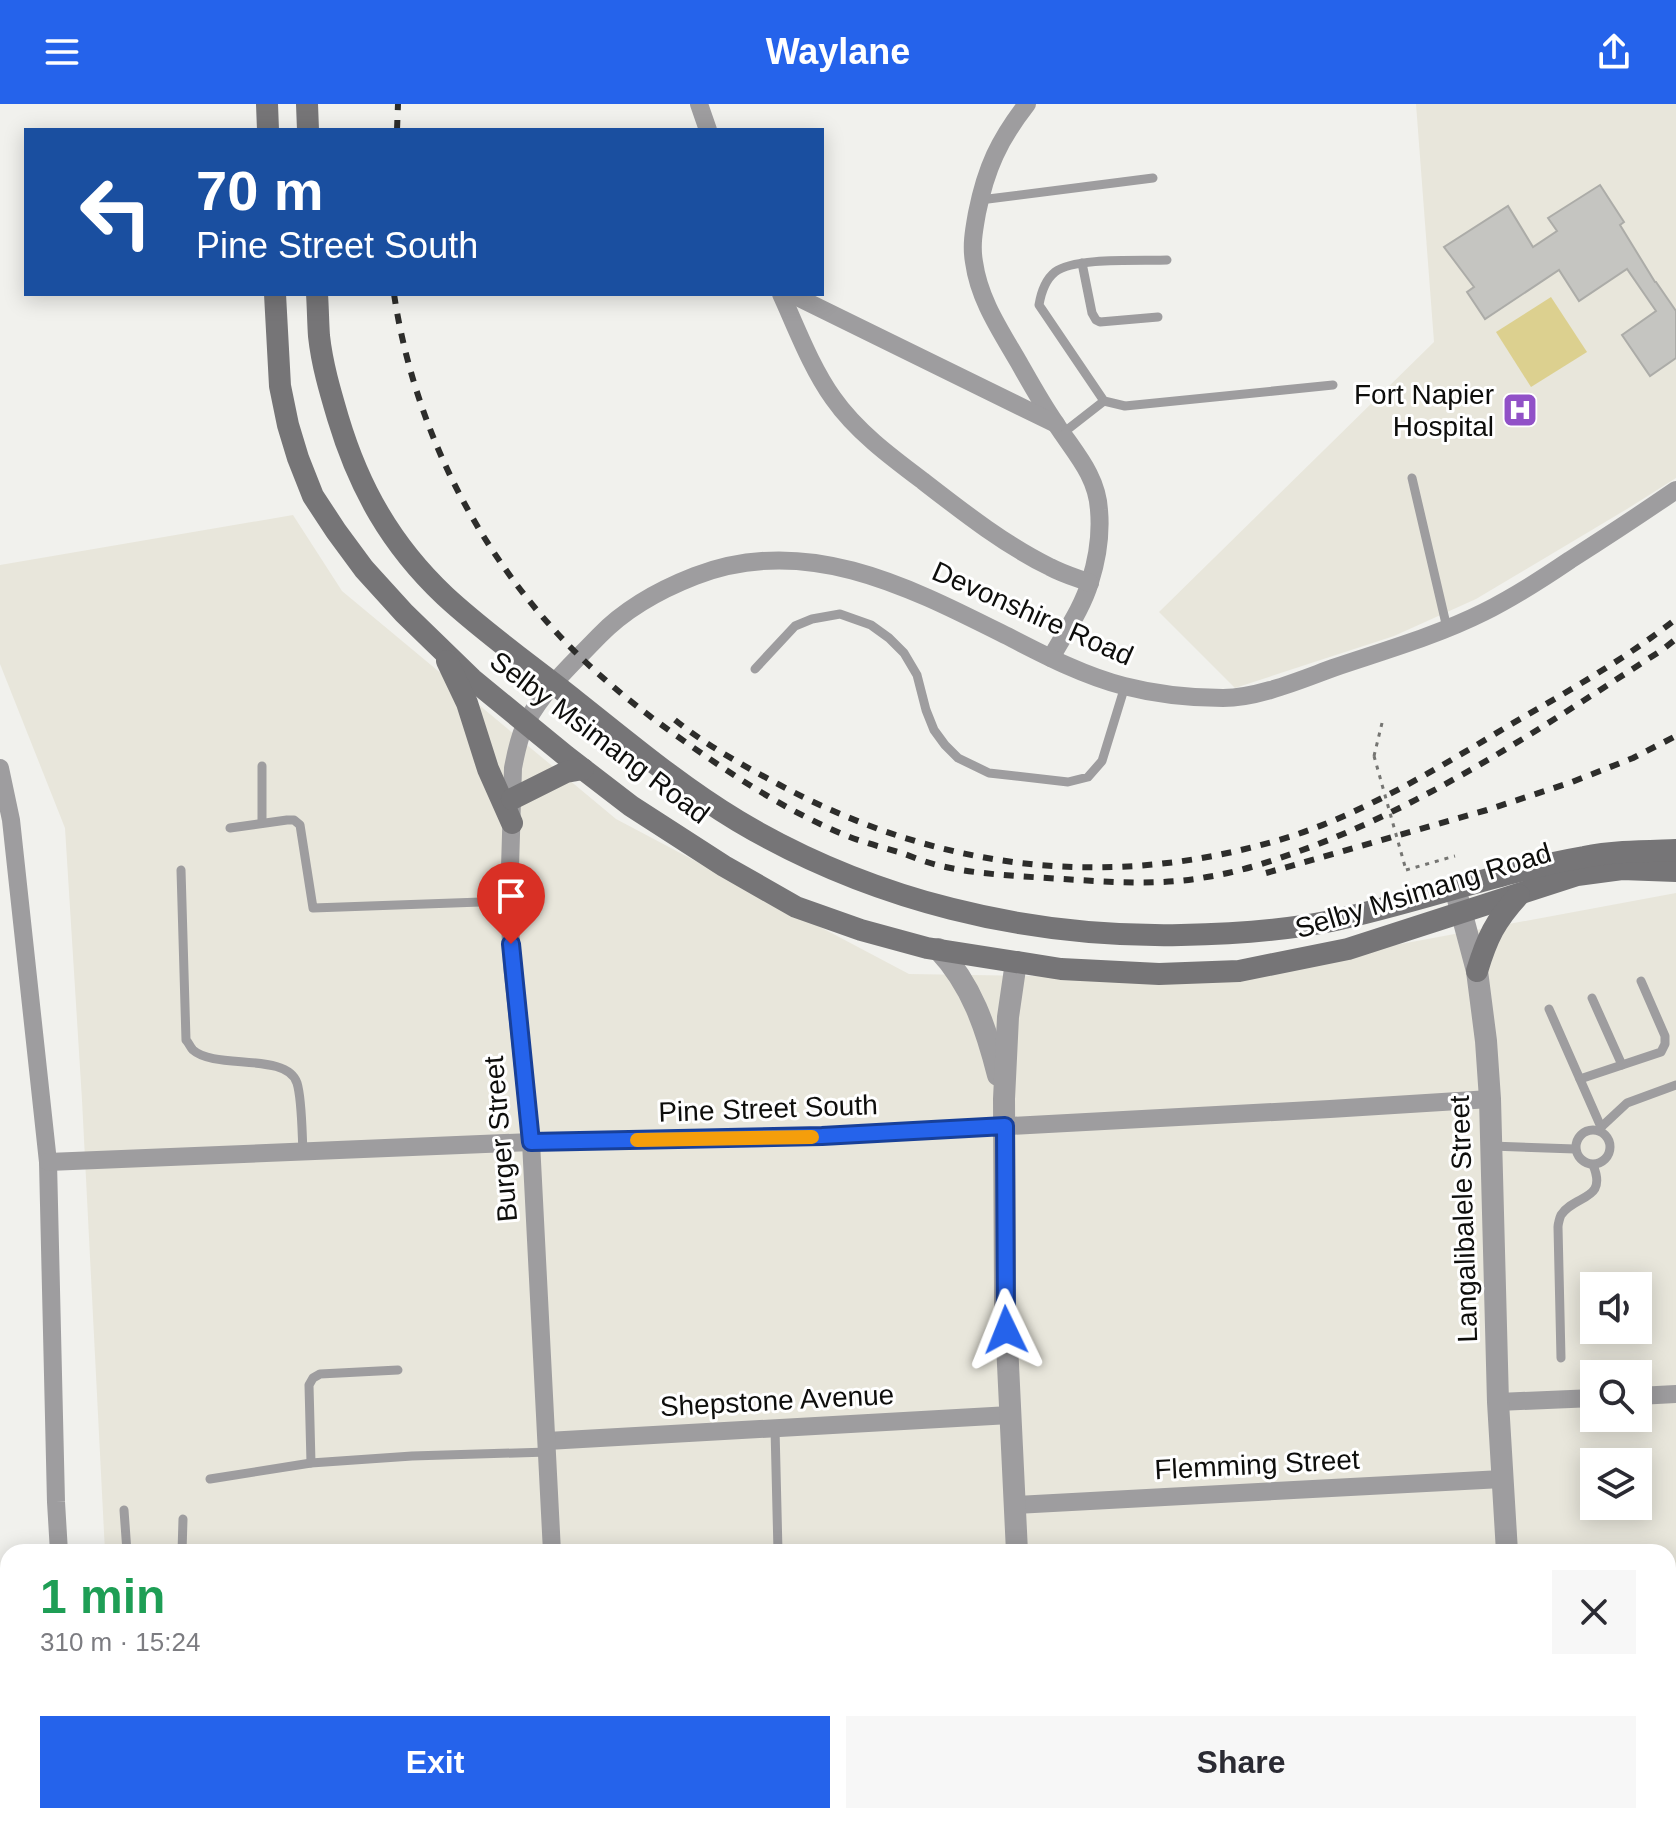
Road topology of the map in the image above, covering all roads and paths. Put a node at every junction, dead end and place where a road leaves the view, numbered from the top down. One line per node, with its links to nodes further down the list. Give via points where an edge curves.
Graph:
1 (267, 104): 5 (main road)
2 (307, 104): 6 (main road)
3 (699, 104): 7 (street)
4 (1027, 104): 9 (street, via 989,166)
5 (268, 128)
6 (308, 128)
7 (707, 128)
8 (1153, 178): 9 (lane)
9 (980, 200): 19 (street, via 972,237 979,284 989,311)
10 (1167, 260): 11 (lane)
11 (1082, 263): 16 (lane, via 1096,320); 18 (lane, via 1057,271 1039,305)
12 (275, 296): 24 (main road, Selby Msimang Road, via 280,386 313,496 364,569)
13 (317, 296): 27 (main road, Selby Msimang Road, via 328,387 363,487 380,519 441,593)
14 (782, 296): 22 (street, via 834,400 875,443 995,534 1050,567)
15 (795, 296): 19 (street)
16 (1158, 317)
17 (1333, 385): 18 (lane, via 1125,406)
18 (1104, 401): 19 (lane)
19 (1059, 429): 22 (street, via 1090,476 1099,507)
20 (1412, 478): 23 (lane)
21 (1676, 490): 23 (street, Devonshire Road, via 1526,589)
22 (1090, 583): 25 (street)
23 (1447, 628): 28 (street, Devonshire Road, via 1291,683 1227,698)
24 (440, 648): 29 (main road, Selby Msimang Road); 36 (main road, via 467,703)
25 (1051, 658): 27 (street, Devonshire Road, via 885,580 813,561 769,561 709,570 638,603); 28 (street, Devonshire Road)
26 (755, 669): 28 (lane, via 795,626 812,619 840,614 871,625 904,653 917,675 934,730 958,758 989,773 1068,782 1088,777 1102,761)
27 (554, 683): 29 (street, Devonshire Road); 42 (main road, Selby Msimang Road, via 682,784 739,821 837,871 953,910 1080,932 1247,933 1326,922)
28 (1125, 686)
29 (526, 723): 33 (main road, Selby Msimang Road); 34 (street, Burger Street, via 513,768)
30 (1382, 723): 39 (path, bridge, via 1374,756 1406,870)
31 (262, 766): 35 (lane)
32 (0, 768): 63 (street, via 11,820)
33 (583, 769): 34 (main road); 46 (main road, Selby Msimang Road, via 671,832 796,907)
34 (512, 799): 36 (street, Burger Street)
35 (262, 823): 37 (lane); 44 (lane, via 294,820 300,825 313,908)
36 (512, 823): 44 (street, Burger Street)
37 (230, 828)
38 (1676, 850): 42 (main road, Selby Msimang Road, via 1585,857)
39 (1455, 856)
40 (181, 870): 62 (lane, via 186,1040 206,1057 289,1072 296,1081)
41 (1676, 871): 43 (main road, Selby Msimang Road, via 1622,869 1577,875)
42 (1455, 888): 45 (street, Langalibalele Street)
43 (1520, 894): 45 (main road, Selby Msimang Road); 48 (main road, via 1495,924)
44 (509, 901): 59 (street, Burger Street)
45 (1463, 912): 47 (main road, Selby Msimang Road, via 1348,949 1239,971 1159,974); 48 (street, Langalibalele Street)
46 (938, 949): 47 (main road, Selby Msimang Road); 55 (street, via 972,995)
47 (1016, 962): 55 (street)
48 (1477, 971): 56 (street, Langalibalele Street)
49 (1641, 981): 52 (lane, via 1665,1044 1661,1052)
50 (1592, 998): 52 (lane)
51 (1549, 1009): 53 (lane)
52 (1622, 1065): 53 (lane)
53 (1580, 1079): 58 (lane)
54 (1676, 1085): 58 (lane, via 1627,1103)
55 (1004, 1099): 57 (street)
56 (1490, 1099): 57 (street, Pine Street South); 60 (street, Langalibalele Street)
57 (1005, 1126): 59 (street, Pine Street South); 71 (street)
58 (1599, 1128): 61 (lane, via 1582,1134); 64 (lane, via 1611,1149)
59 (531, 1142): 62 (street, Pine Street South); 73 (street, Burger Street)
60 (1491, 1146): 61 (lane); 70 (street, Langalibalele Street)
61 (1575, 1149): 64 (lane)
62 (303, 1152): 63 (street, Pine Street South)
63 (48, 1162): 80 (street)
64 (1593, 1165): 65 (lane, via 1593,1191 1560,1216 1558,1227)
65 (1561, 1358)
66 (398, 1370): 74 (lane, via 313,1378)
67 (1676, 1394): 68 (street)
68 (1652, 1395)
69 (1580, 1399): 70 (street)
70 (1498, 1402): 76 (street, Langalibalele Street)
71 (1010, 1415): 72 (street, Shepstone Avenue); 77 (street)
72 (775, 1428): 73 (street, Shepstone Avenue); 84 (lane)
73 (548, 1446): 74 (lane); 83 (street, Burger Street)
74 (311, 1463): 75 (lane)
75 (210, 1479)
76 (1502, 1479): 77 (street, Flemming Street); 86 (street, Langalibalele Street)
77 (1014, 1505): 85 (street)
78 (124, 1510): 81 (lane)
79 (183, 1519): 82 (lane)
80 (59, 1544)
81 (126, 1544)
82 (182, 1544)
83 (552, 1544)
84 (778, 1544)
85 (1016, 1544)
86 (1506, 1544)

